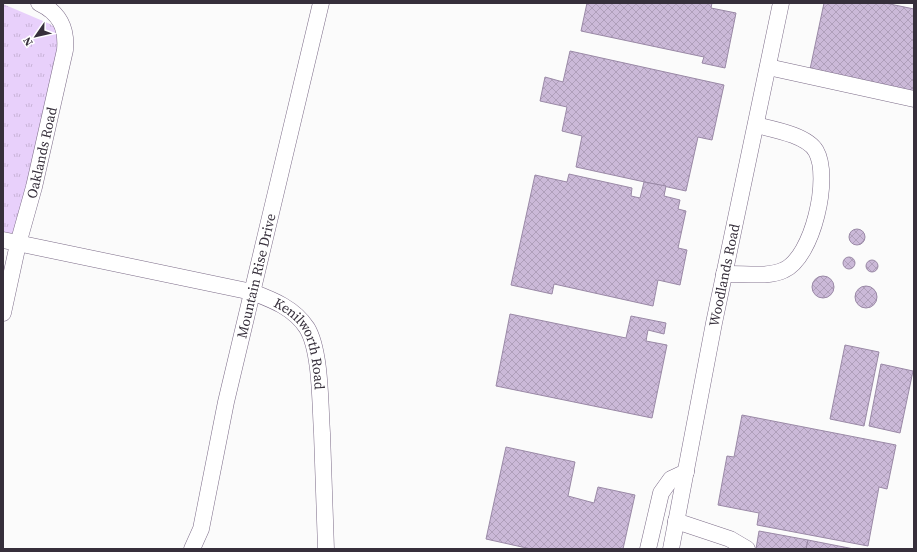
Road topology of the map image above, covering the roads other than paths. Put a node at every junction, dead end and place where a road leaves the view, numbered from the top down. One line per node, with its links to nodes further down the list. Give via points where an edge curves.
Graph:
1 (39, 3): 7 (street, Oaklands Road, via 46,6 63,25 66,35 65,50 34,187)
2 (321, 3): 9 (street, Mountain Rise Drive)
3 (782, 3): 4 (street, Woodlands Road)
4 (768, 67): 5 (street); 6 (street, Woodlands Road)
5 (914, 99)
6 (756, 125): 8 (street, Woodlands Road); 8 (street, via 806,141 816,150 821,165 821,190 816,219 802,254 793,265 772,273)
7 (10, 242): 9 (street, Kenilworth Road); 10 (street, Oaklands Road)
8 (724, 274): 11 (street, Woodlands Road)
9 (252, 292): 13 (street, Mountain Rise Drive, via 226,402 201,529); 14 (street, Kenilworth Road, via 278,302 297,314 308,329 315,349 320,390)
10 (3, 313)
11 (686, 472): 12 (street, Woodlands Road); 15 (street, via 670,479 661,493)
12 (676, 521): 16 (street, Woodlands Road); 17 (street, via 730,539)
13 (192, 549)
14 (326, 549)
15 (648, 549)
16 (671, 549)
17 (747, 549)

